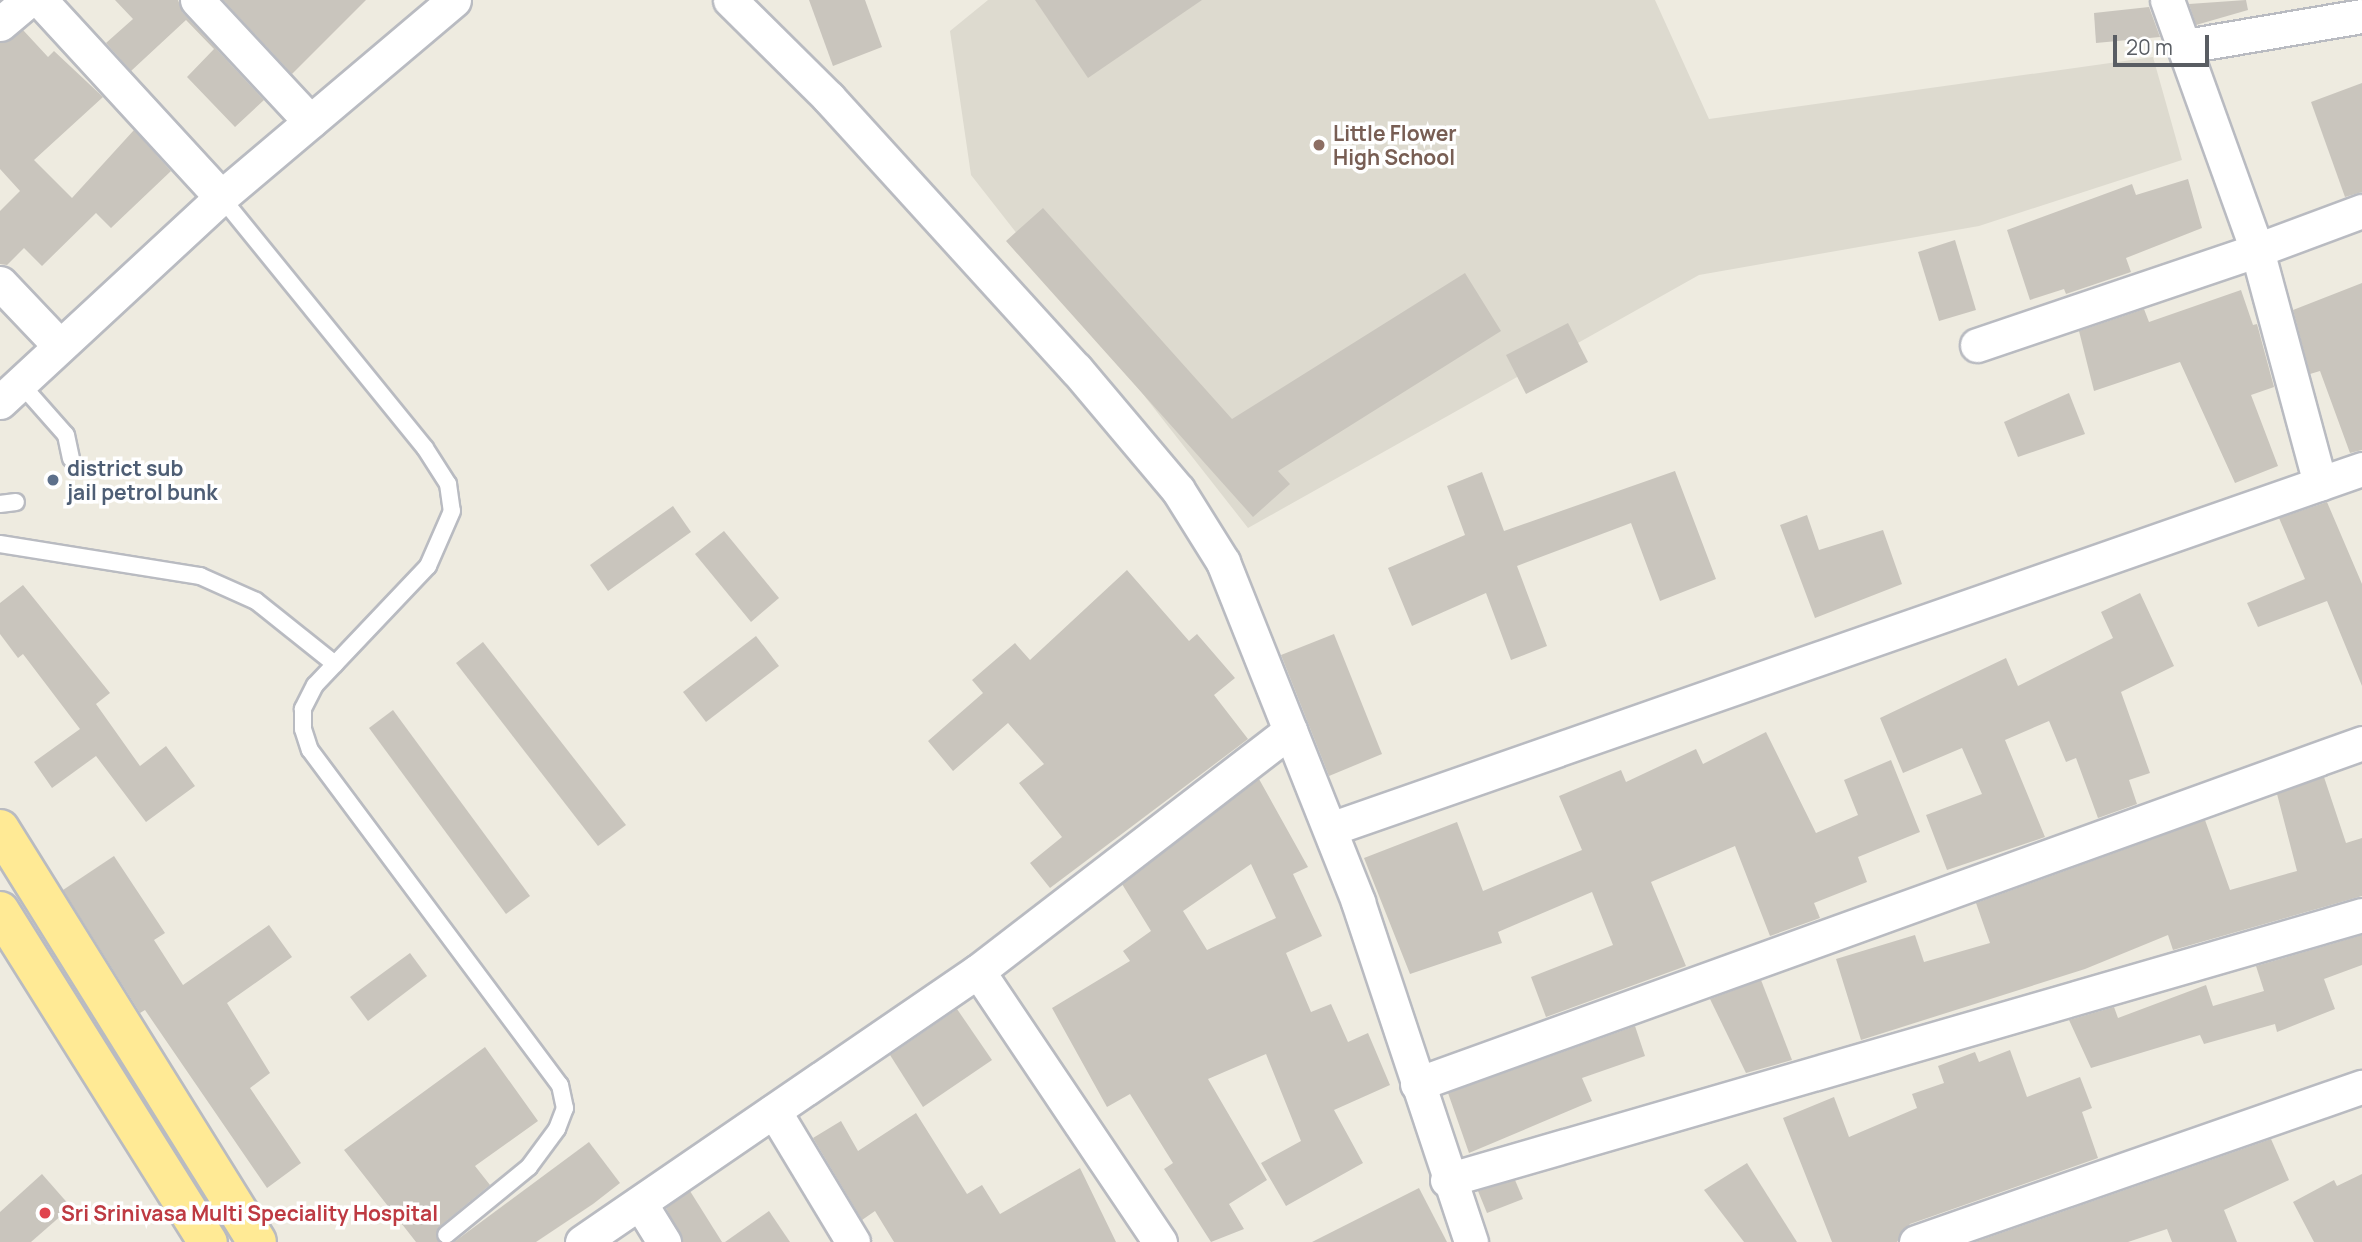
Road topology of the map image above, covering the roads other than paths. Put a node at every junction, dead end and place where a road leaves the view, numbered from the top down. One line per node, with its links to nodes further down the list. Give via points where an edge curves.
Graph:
1 (29, 0): 8 (street)
2 (40, 0): 11 (street)
3 (197, 0): 10 (street)
4 (454, 0): 10 (street)
5 (730, 0): 23 (street, via 829,98 1178,490 1223,562)
6 (2168, 0): 9 (street)
7 (2362, 16): 9 (street)
8 (0, 24)
9 (2186, 46): 13 (street)
10 (310, 121): 11 (street)
11 (221, 197): 15 (street); 22 (lane, via 425,448 448,484 452,511 428,566)
12 (2362, 211): 13 (street)
13 (2257, 250): 16 (street); 20 (street)
14 (0, 283): 15 (street)
15 (59, 345): 17 (street)
16 (1977, 345)
17 (10, 393): 18 (lane, via 66,435)
18 (71, 458)
19 (2362, 469): 20 (street)
20 (2320, 484): 26 (street)
21 (0, 544): 22 (lane, via 200,576 256,601)
22 (335, 664): 35 (lane, via 303,709 310,750 560,1086 565,1108 557,1129 529,1167)
23 (1290, 732): 26 (street); 29 (street)
24 (2362, 743): 30 (street)
25 (0, 829): 37 (highway)
26 (1329, 829): 30 (street)
27 (0, 911): 36 (highway)
28 (2362, 915): 33 (street)
29 (978, 971): 32 (street); 41 (street)
30 (1417, 1084): 33 (street)
31 (2362, 1087): 43 (street)
32 (774, 1111): 34 (street); 40 (street)
33 (1447, 1180): 42 (street)
34 (640, 1203): 38 (street); 39 (street)
35 (446, 1235)
36 (208, 1242)
37 (257, 1242)
38 (582, 1242)
39 (664, 1242)
40 (853, 1242)
41 (1160, 1242)
42 (1471, 1242)
43 (1916, 1242)

